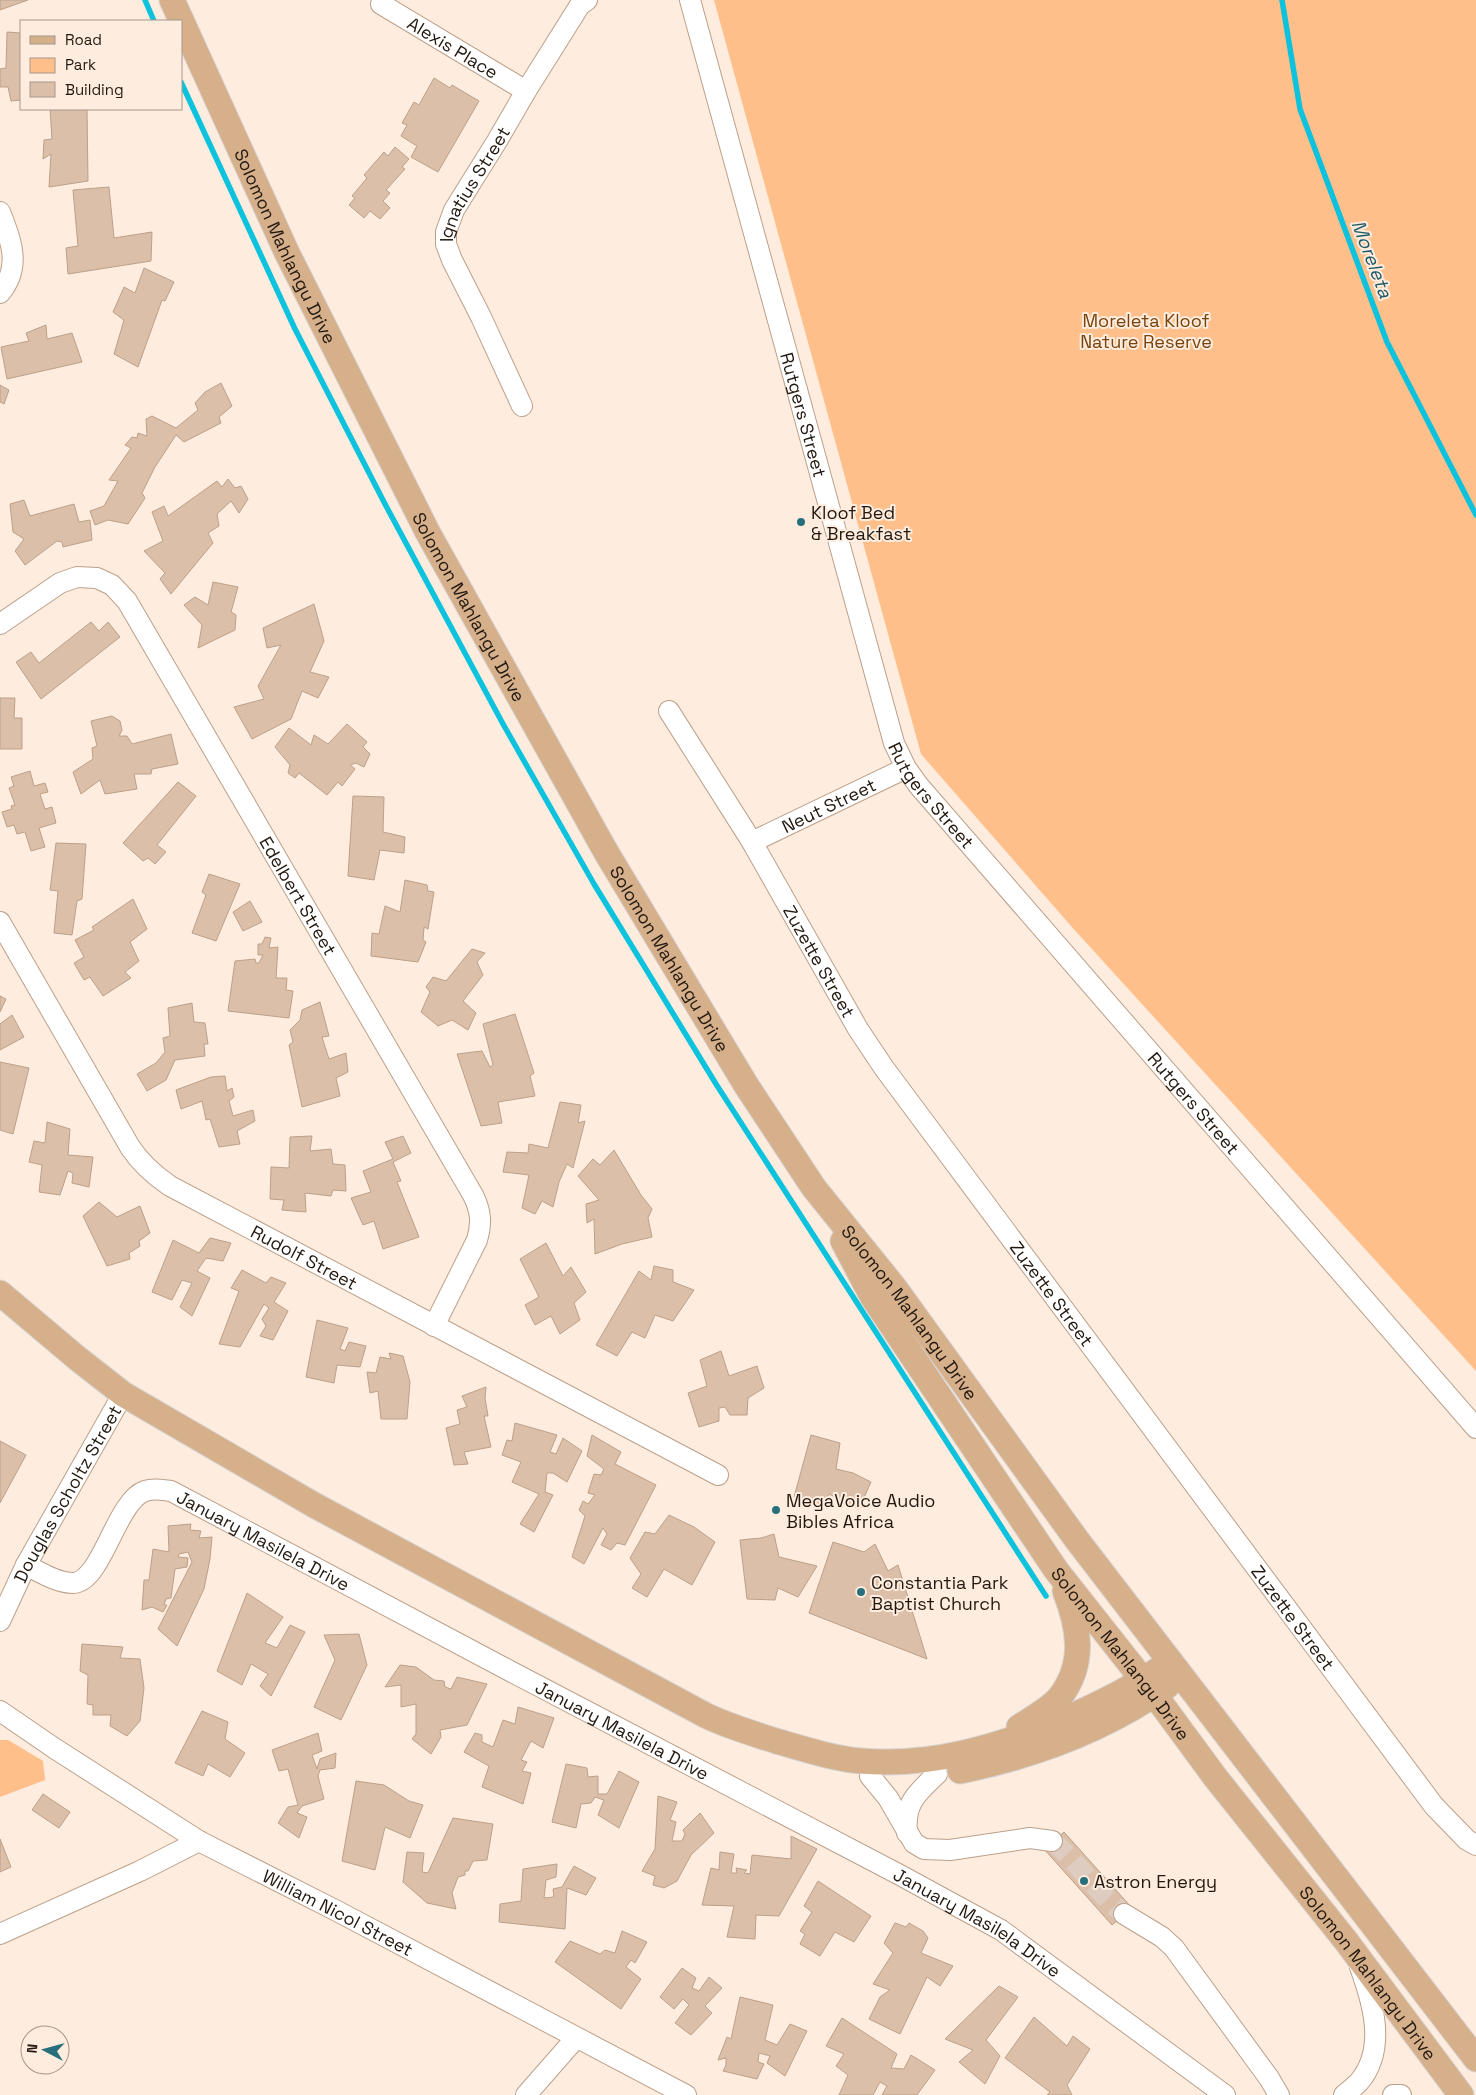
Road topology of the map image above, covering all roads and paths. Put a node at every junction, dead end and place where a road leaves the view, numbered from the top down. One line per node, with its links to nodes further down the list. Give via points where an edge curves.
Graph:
1 (172, 0): 5 (main road, Solomon Mahlangu Drive)
2 (587, 0): 7 (street, Ignatius Street, via 580,5)
3 (690, 0): 13 (street, Rutgers Street, via 894,743)
4 (381, 4): 7 (street, Alexis Place)
5 (181, 20)
6 (182, 22): 16 (main road, Solomon Mahlangu Drive, via 287,253 428,533 641,912 746,1085)
7 (526, 91): 10 (street, Ignatius Street, via 454,210 446,232 446,244 452,260)
8 (0, 212): 9 (street, via 14,258 12,271)
9 (0, 293)
10 (522, 406)
11 (0, 624): 18 (street, Edelbert Street, via 60,583 77,577 97,578 112,585 127,601 474,1195 480,1210 477,1240)
12 (669, 711): 14 (street, Zuzette Street)
13 (906, 768): 14 (street, Neut Street); 20 (street, Rutgers Street)
14 (752, 842): 35 (street, Zuzette Street, via 858,1029 884,1068 1434,1806)
15 (0, 922): 18 (street, Rudolf Street, via 130,1147 152,1174)
16 (814, 1188): 23 (main road, Solomon Mahlangu Drive, via 872,1296); 25 (main road, Solomon Mahlangu Drive, via 894,1287)
17 (0, 1293): 19 (main road)
18 (434, 1326): 21 (street, Rudolf Street)
19 (123, 1394): 22 (street, Douglas Scholtz Street); 28 (main road, via 314,1505)
20 (1476, 1428)
21 (718, 1475)
22 (26, 1565): 24 (street, Douglas Scholtz Street); 44 (street, January Masilela Drive, via 57,1580 74,1583 90,1574 134,1497 143,1491 171,1491 1001,1930)
23 (1056, 1570): 26 (main road, Solomon Mahlangu Drive); 29 (main road, via 1078,1630 1072,1676 1059,1698 1039,1714)
24 (0, 1621)
25 (1174, 1669): 26 (main road); 40 (main road, Solomon Mahlangu Drive)
26 (1149, 1688): 29 (main road, via 1036,1732); 30 (main road, via 1111,1720 1046,1747 998,1763); 38 (main road, Solomon Mahlangu Drive, via 1215,1778)
27 (0, 1710): 33 (street, William Nicol Street)
28 (716, 1720): 29 (main road, via 817,1754 860,1761 897,1762); 31 (main road, via 768,1752 811,1766)
29 (976, 1751)
30 (937, 1774): 31 (main road); 32 (street, via 911,1801 907,1817)
31 (870, 1776): 32 (street, via 888,1798)
32 (908, 1835): 34 (street, via 919,1846 935,1851 1030,1838)
33 (198, 1841): 37 (street); 39 (street, William Nicol Street, via 346,1915)
34 (1052, 1841)
35 (1476, 1845)
36 (1124, 1914): 41 (street, via 1174,1948)
37 (0, 1934)
38 (1346, 1941): 46 (street, via 1358,1963 1374,2009 1376,2039 1369,2064 1359,2082); 49 (main road, Solomon Mahlangu Drive)
39 (576, 2038): 42 (street); 43 (street, William Nicol Street)
40 (1476, 2059)
41 (1274, 2086): 45 (street)
42 (526, 2095)
43 (686, 2095)
44 (1225, 2095)
45 (1290, 2095)
46 (1344, 2095)
47 (1393, 2095): 48 (street)
48 (1401, 2095)
49 (1461, 2095)

